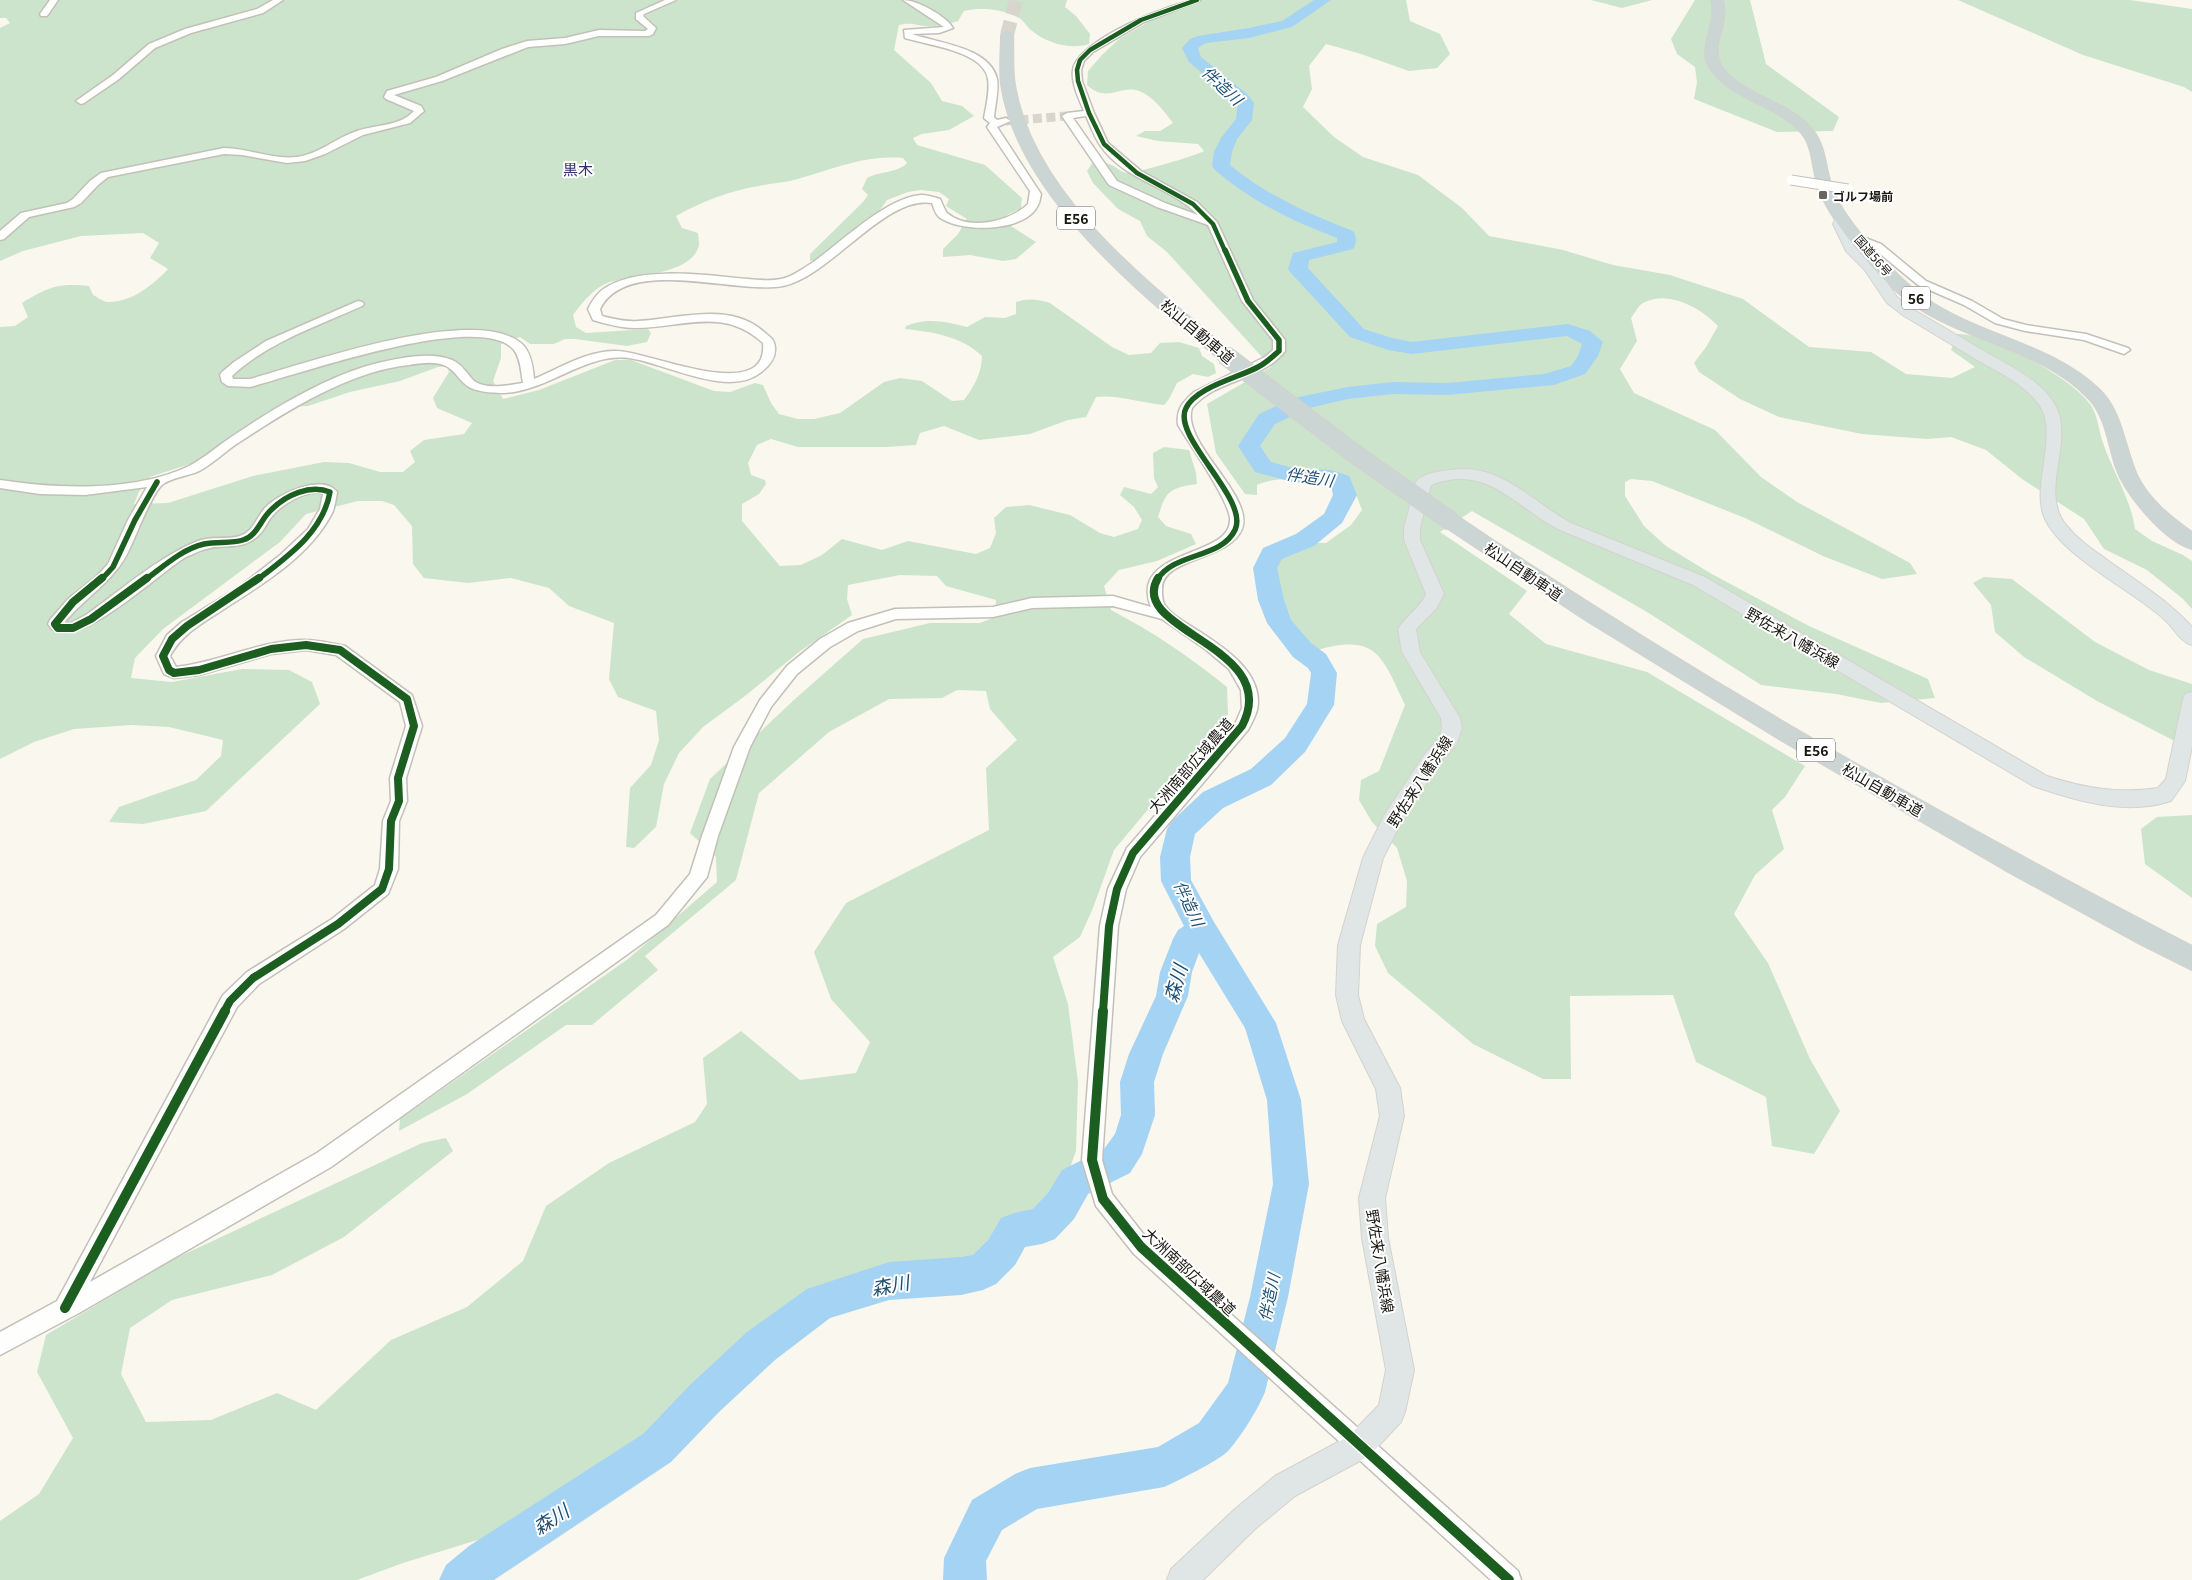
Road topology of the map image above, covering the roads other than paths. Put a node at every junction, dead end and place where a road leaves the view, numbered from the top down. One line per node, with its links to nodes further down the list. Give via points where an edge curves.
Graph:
1 (54, 0): 9 (street)
2 (279, 0): 11 (street, via 260,11 188,30 152,46 116,78)
3 (381, 0): 4 (street)
4 (387, 0)
5 (672, 0): 18 (street, via 640,13 639,17 652,28 646,34 599,33 527,44 439,79 390,93 389,96 418,108 414,118 359,134 322,153 295,160 224,151 105,175 78,201 25,215)
6 (907, 0): 13 (street, via 949,28 915,30 907,32 908,36 962,50 991,74 989,118)
7 (1197, 0): 12 (street, 大洲南部広域農道, via 1141,20 1090,50 1080,60 1078,81)
8 (1717, 0): 16 (highway, 国道56号 / 56, via 1720,14 1711,51 1712,62 1732,83 1786,112 1810,133 1827,194)
9 (44, 14)
10 (1007, 35): 29 (highway, 松山自動車道 / E56, bridge, via 1006,62 1011,98 1026,140 1057,194 1084,228 1116,260 1225,354 1347,449 1533,579 1729,700 1962,835)
11 (81, 101)
12 (1089, 113): 17 (street, 大洲南部広域農道, via 1104,144 1118,158 1193,204); 17 (street, via 1067,116 1113,182 1185,215)
13 (1000, 122): 22 (street, via 992,127 1013,164 1036,193 1036,202 1026,214 1006,222 977,226 959,224 941,214 936,201 921,197 906,201 792,280 779,284 654,278 610,289 600,297 594,309 597,318 628,326 697,317 736,320 753,328 768,342 770,353 765,363 753,373 740,378 724,378 616,354 577,364)
14 (1791, 180): 15 (street, bridge)
15 (1848, 189)
16 (1842, 218): 19 (highway, 国道56号 / 56); 27 (main road, via 1838,224 1850,248 1869,266 1892,300 2022,380 2039,394 2049,408 2054,426 2048,495 2050,512 2059,528 2078,548 2171,615)
17 (1213, 224): 26 (street, 大洲南部広域農道, via 1248,301 1279,340 1279,351 1269,362 1201,394 1188,404 1183,414 1184,425 1236,508 1237,519 1235,531 1225,542 1183,559 1159,576 1153,588 1155,600)
18 (0, 238)
19 (1860, 240): 21 (street, via 1877,246 1922,283 1999,321 2086,337); 25 (highway, 国道56号 / 56, via 1900,285 1921,302 1946,317 2052,362 2077,377 2096,396 2108,415 2129,478 2144,501)
20 (358, 304): 22 (street, via 264,347 235,364 226,374 228,382 250,383 380,346 460,333 489,335 517,346 526,363)
21 (2124, 350)
22 (529, 386): 23 (street, via 485,388 471,384 449,363 434,360 378,367 345,378 294,403 195,468)
23 (157, 482): 24 (street, via 85,491 40,490); 30 (street, via 113,567 64,612 55,624 58,628 73,628 91,619 181,554 204,544 242,540 256,532 270,510 286,499 305,490 320,488 330,492 327,509 313,532 244,590 187,626 172,639 163,656 174,674 271,649 306,645 340,650 407,698 414,726 398,778 398,801 391,821 389,869 382,888 338,924 253,978 230,1001)
24 (0, 484)
25 (2192, 542)
26 (1166, 616): 30 (street, via 1113,601 1032,602 986,612 895,614 852,628 825,643 792,670 765,704 742,747 698,877 662,920 324,1160); 32 (street, 大洲南部広域農道, via 1234,666 1246,684 1250,705 1242,726 1133,853 1117,889 1109,926 1092,1160 1103,1199 1141,1246)
27 (2192, 639)
28 (2192, 699): 32 (main road, 野佐来八幡浜線, via 2175,780 2164,795 2135,800 2079,794 2040,781 1699,581 1585,536 1553,520 1493,480 1480,475 1464,475 1436,477 1424,482 1412,540 1435,594 1431,605 1413,618 1407,629 1411,652 1450,718 1452,728 1447,743 1434,756 1392,820 1373,858 1348,945 1347,995 1353,1021 1388,1088 1392,1116 1372,1198 1375,1238 1400,1370 1390,1412)
29 (2192, 959)
30 (66, 1308): 31 (street)
31 (0, 1344)
32 (1359, 1446): 33 (main road, 野佐来八幡浜線, via 1284,1486); 34 (street, 大洲南部広域農道)
33 (1182, 1580)
34 (1509, 1580)

